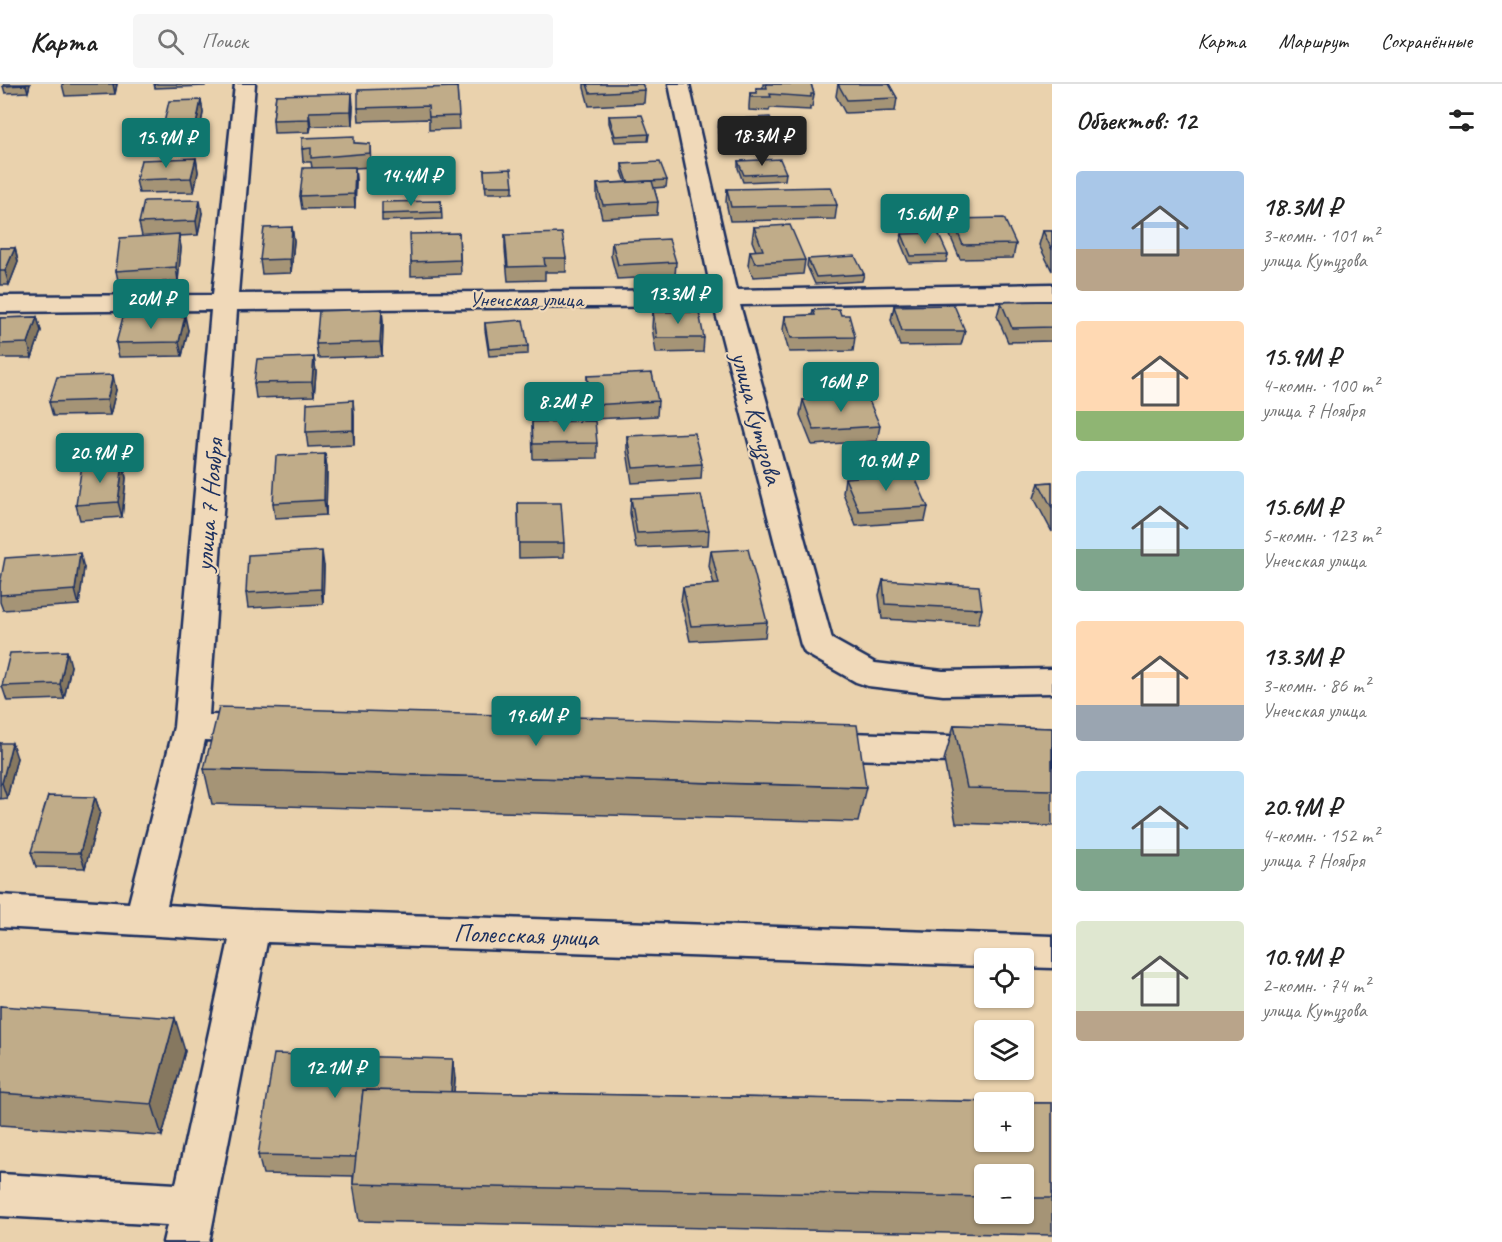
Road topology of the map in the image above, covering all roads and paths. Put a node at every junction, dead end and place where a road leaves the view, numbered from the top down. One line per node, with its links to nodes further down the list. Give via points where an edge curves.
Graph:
1 (245, 84): 5 (street, улица 7 Ноября)
2 (679, 84): 4 (street, улица Кутузова)
3 (1052, 292): 4 (street, Унечская улица)
4 (725, 298): 5 (street, Унечская улица); 7 (street, улица Кутузова, via 817,645 868,674 943,683)
5 (225, 301): 6 (street, Унечская улица); 8 (street, улица 7 Ноября)
6 (0, 304)
7 (1052, 681)
8 (191, 727): 9 (street); 13 (street, улица 7 Ноября)
9 (285, 730)
10 (781, 744): 11 (street)
11 (1052, 752)
12 (0, 911): 13 (street, Полесская улица)
13 (144, 921): 14 (street, Полесская улица)
14 (251, 926): 15 (street, Полесская улица); 17 (street)
15 (1052, 952)
16 (0, 1195): 17 (street)
17 (190, 1224)

